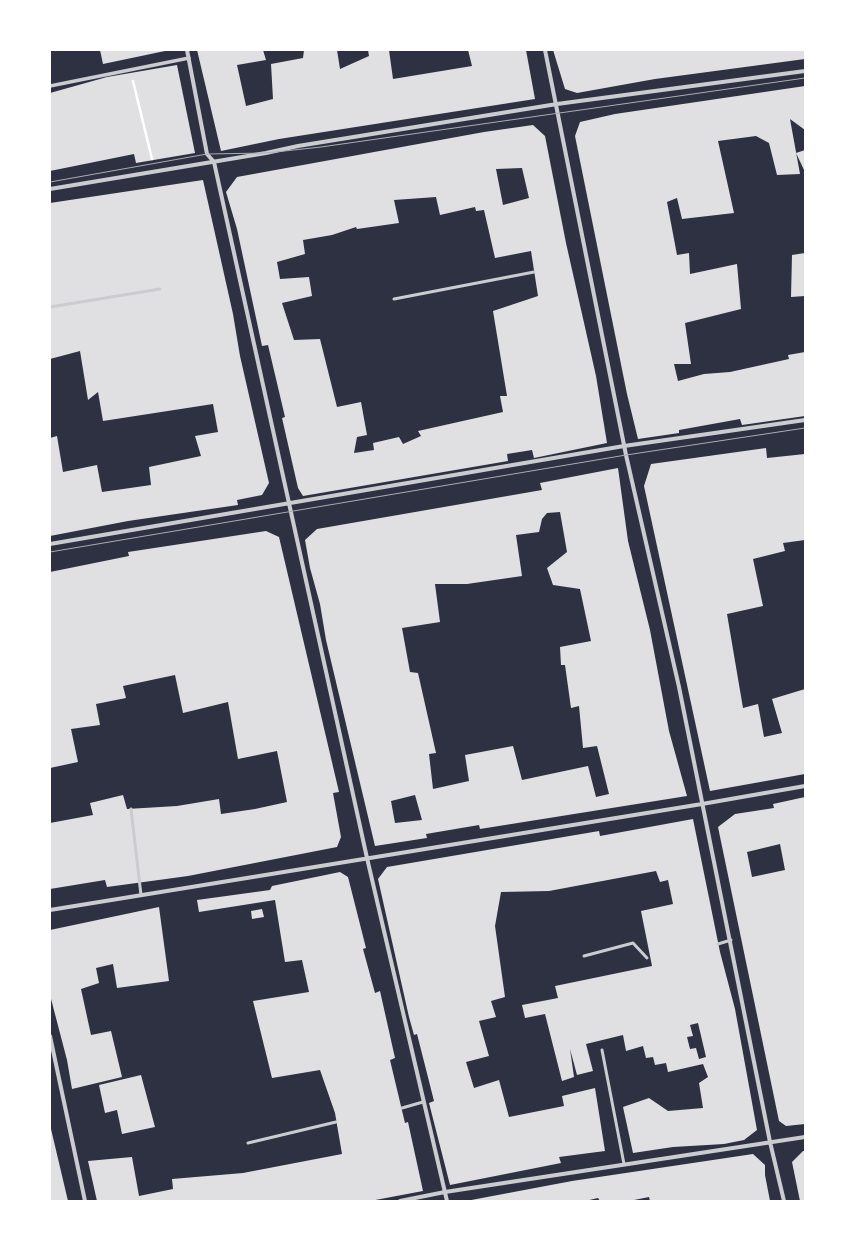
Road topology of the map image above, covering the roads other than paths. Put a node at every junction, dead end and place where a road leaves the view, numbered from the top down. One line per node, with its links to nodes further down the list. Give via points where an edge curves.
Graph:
1 (187, 50): 3 (street)
2 (545, 50): 6 (street)
3 (189, 58): 5 (street); 7 (street, via 207,154)
4 (805, 71): 6 (street)
5 (50, 86)
6 (557, 104): 7 (street); 14 (street)
7 (214, 162): 8 (street); 15 (street)
8 (50, 189)
9 (534, 272): 11 (lane)
10 (160, 289): 12 (lane)
11 (394, 299)
12 (50, 307)
13 (805, 420): 14 (street)
14 (624, 446): 15 (street); 18 (street, via 679,687)
15 (288, 503): 16 (street); 20 (street)
16 (50, 544)
17 (805, 786): 18 (street)
18 (702, 804): 20 (street); 23 (street)
19 (131, 809): 21 (lane)
20 (367, 858): 21 (street); 29 (street)
21 (141, 894): 22 (street)
22 (50, 910)
23 (731, 940): 24 (lane); 33 (street)
24 (718, 944)
25 (584, 956): 26 (lane, via 633,943)
26 (647, 958)
27 (50, 1036): 37 (street)
28 (602, 1050): 35 (lane)
29 (423, 1102): 30 (lane); 36 (street)
30 (402, 1108)
31 (336, 1122): 34 (lane)
32 (805, 1137): 33 (street)
33 (770, 1142): 35 (street); 40 (street)
34 (248, 1143)
35 (624, 1164): 36 (street)
36 (445, 1192): 38 (street); 39 (street)
37 (85, 1201)
38 (400, 1201)
39 (447, 1201)
40 (784, 1201)

